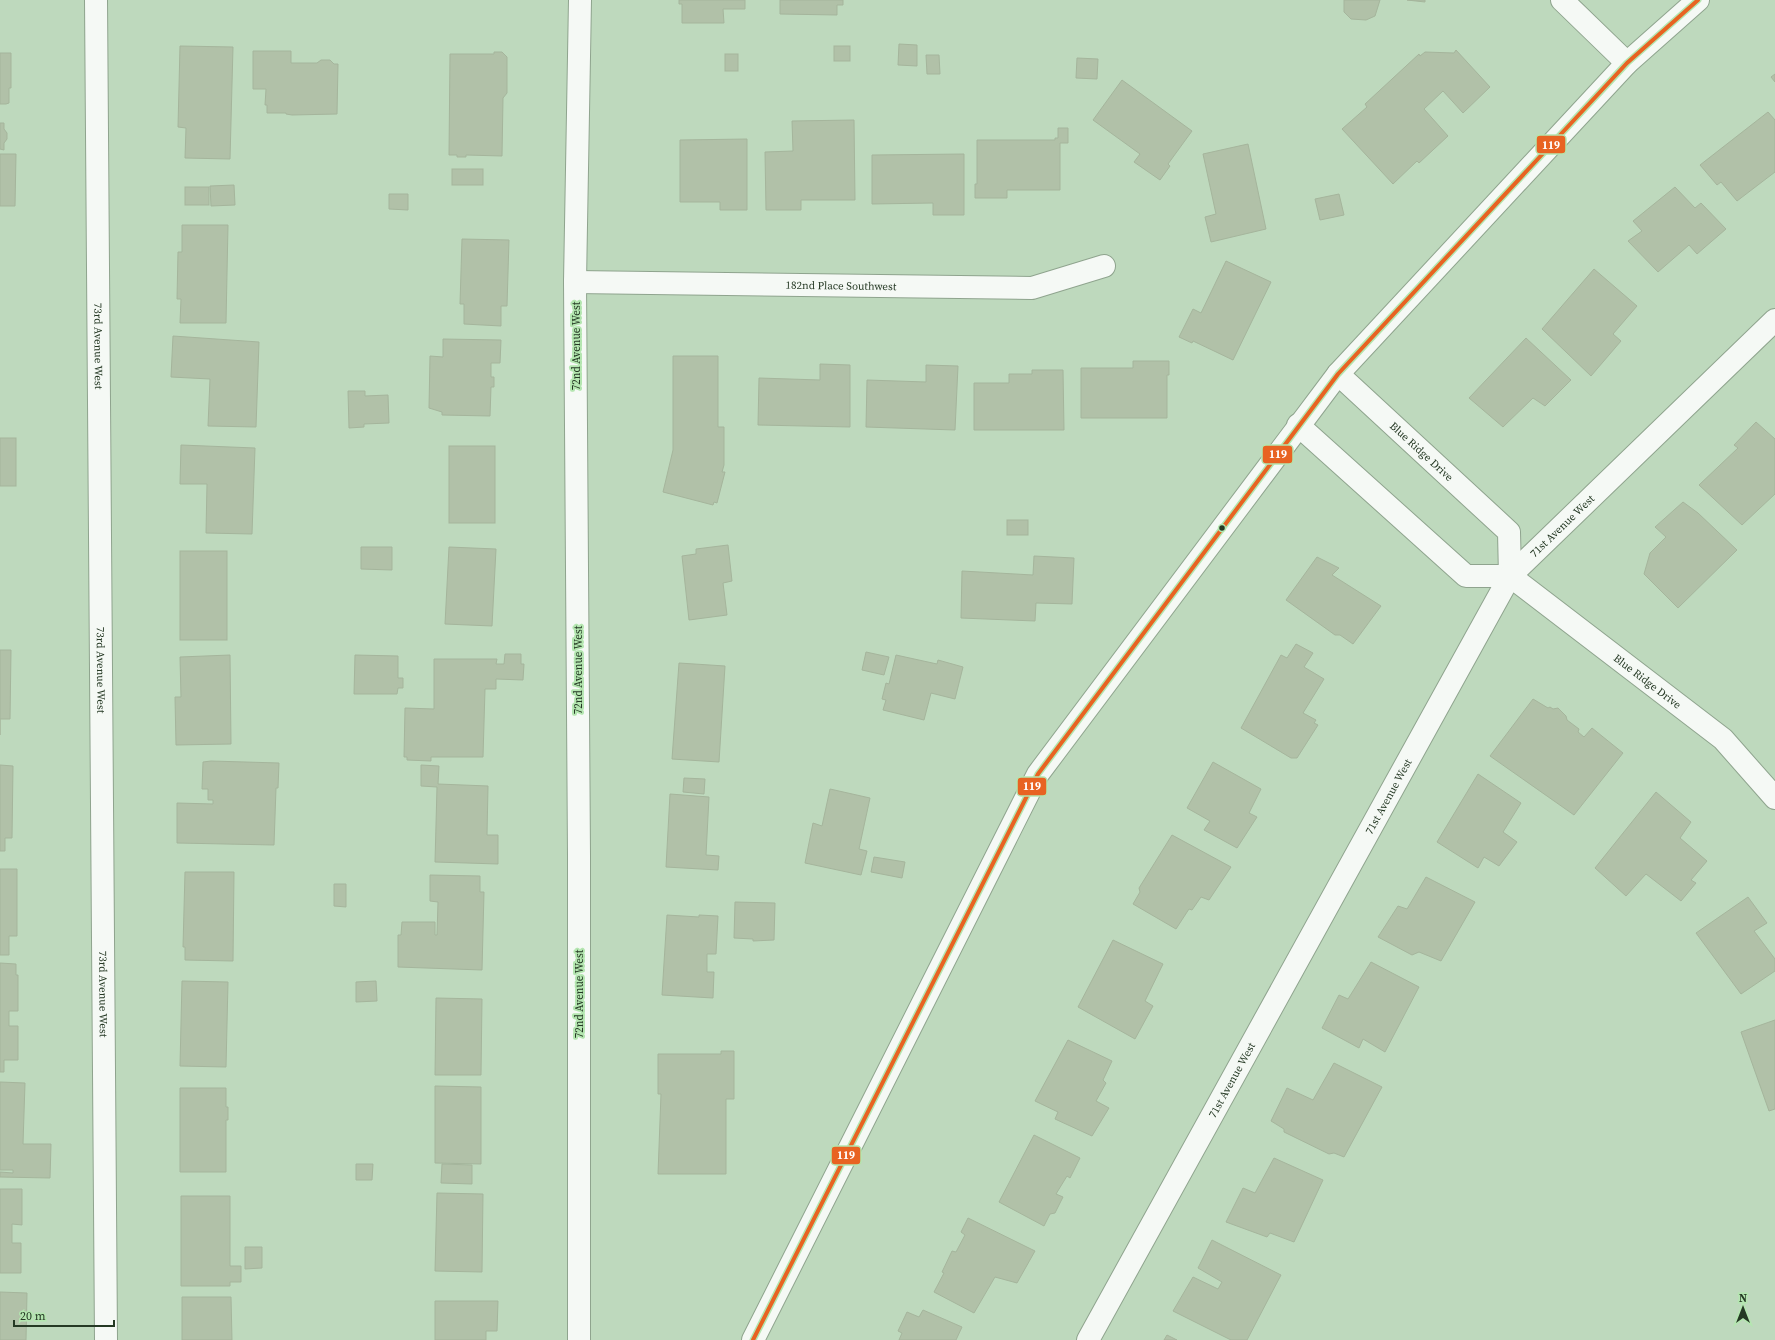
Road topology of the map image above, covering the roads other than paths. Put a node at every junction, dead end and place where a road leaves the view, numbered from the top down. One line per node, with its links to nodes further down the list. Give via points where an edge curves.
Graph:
1 (96, 0): 13 (street, 73rd Avenue West)
2 (580, 0): 7 (street, 72nd Avenue West)
3 (1562, 0): 5 (street)
4 (1698, 0): 5 (street)
5 (1627, 62): 9 (street)
6 (1104, 266): 7 (street, 182nd Place Southwest, via 1032,288)
7 (575, 282): 14 (street, 72nd Avenue West)
8 (1775, 320): 11 (street, 71st Avenue West)
9 (1338, 374): 10 (street); 11 (street, Blue Ridge Drive, via 1509,532)
10 (1298, 425): 11 (street, via 1466,576); 15 (street, via 1038,774)
11 (1510, 576): 12 (street, Blue Ridge Drive, via 1723,739); 16 (street, 71st Avenue West)
12 (1775, 798)
13 (106, 1340)
14 (579, 1340)
15 (753, 1340)
16 (1088, 1340)

